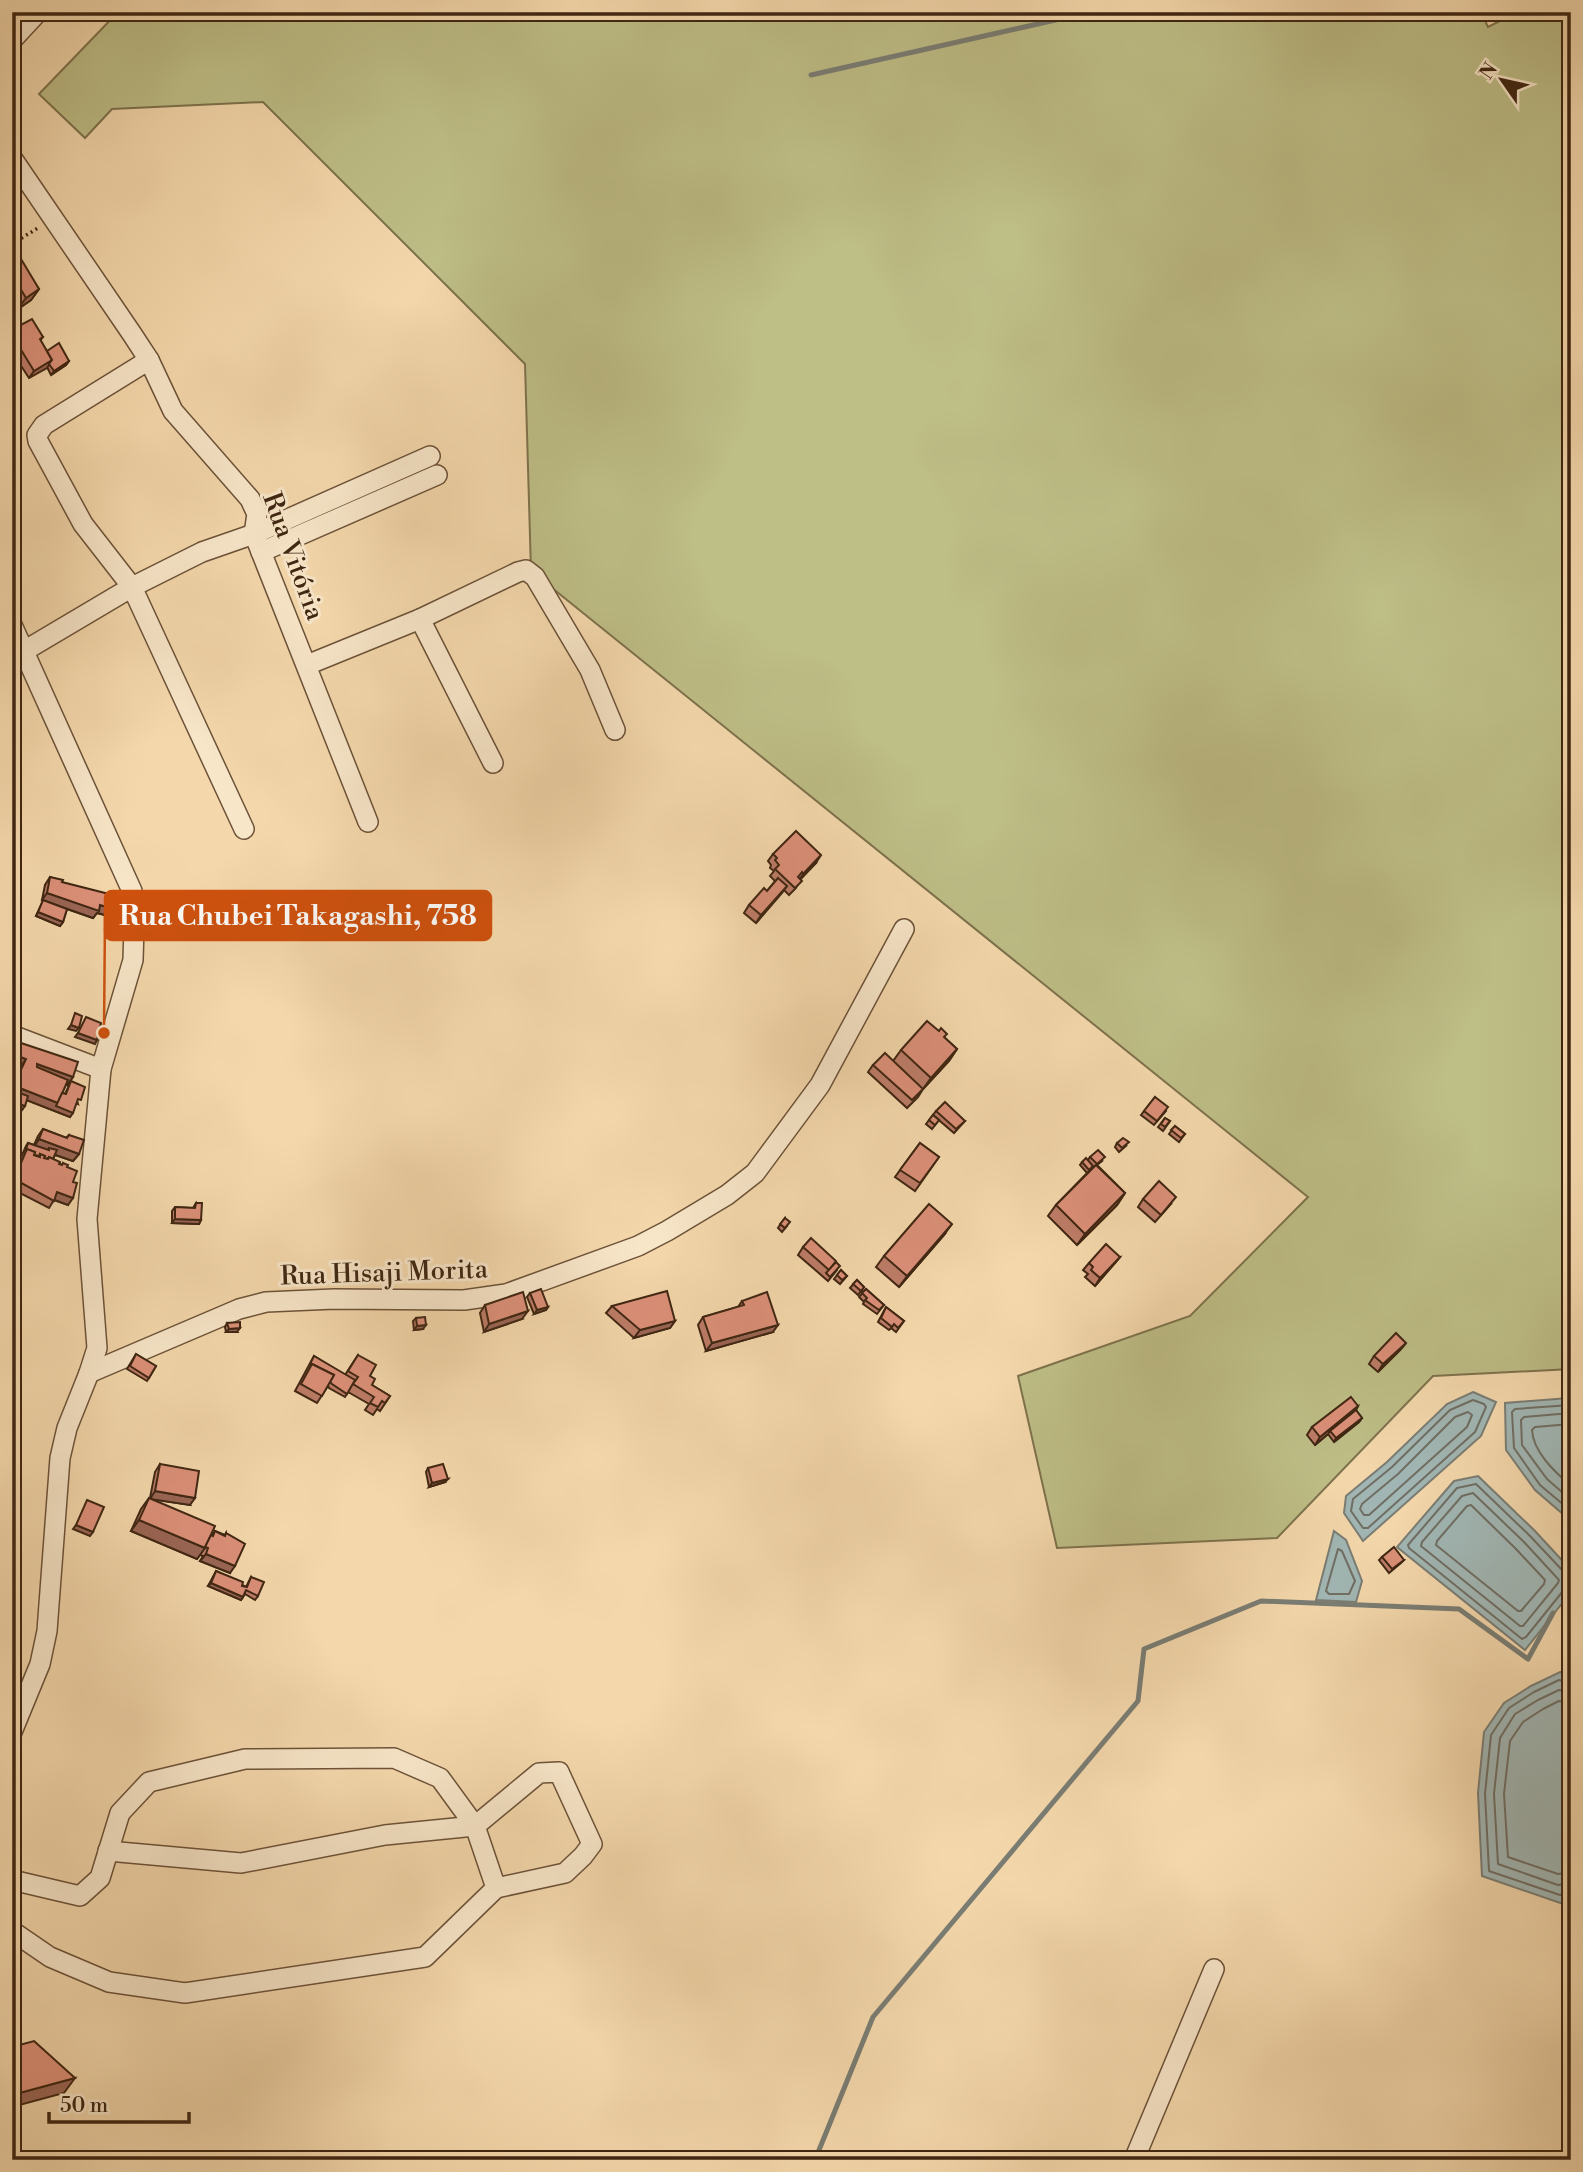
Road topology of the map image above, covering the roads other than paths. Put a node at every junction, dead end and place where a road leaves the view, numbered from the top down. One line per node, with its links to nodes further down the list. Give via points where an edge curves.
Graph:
1 (38, 12): 2 (street)
2 (12, 40)
3 (12, 158): 4 (street, Rua Vitória)
4 (149, 360): 7 (street, Rua Vitória, via 173,411 250,499 257,514); 8 (street, via 44,425 37,435 83,524)
5 (430, 456): 7 (street)
6 (438, 475): 7 (street)
7 (258, 543): 8 (street, via 202,552); 12 (street, Rua Vitória)
8 (132, 587): 11 (street); 16 (street)
9 (420, 619): 12 (street); 13 (street, via 518,572 532,573 590,670); 14 (street)
10 (12, 625): 11 (street)
11 (24, 650): 19 (street, via 131,891 133,960)
12 (307, 665): 15 (street, Rua Vitória)
13 (614, 730)
14 (493, 763)
15 (368, 822)
16 (244, 830)
17 (904, 929): 20 (street, Rua Hisaji Morita, via 827,1074 755,1173 657,1236 506,1294 464,1300 266,1302 239,1309)
18 (12, 1035): 19 (street)
19 (101, 1069): 20 (street, via 87,1219 97,1348)
20 (89, 1373): 21 (street, via 60,1458 45,1642)
21 (12, 1732)
22 (475, 1826): 23 (street, via 385,1835 241,1863); 23 (street, via 440,1778 394,1758 245,1759 149,1782 120,1813); 25 (street); 25 (street, via 539,1773 558,1772 592,1844 565,1874)
23 (108, 1851): 24 (street, via 100,1878 80,1896)
24 (12, 1880)
25 (496, 1888): 26 (street, via 425,1957 185,1993 109,1982 50,1957)
26 (12, 1931)
27 (1214, 1969): 28 (street)
28 (1134, 2160)

